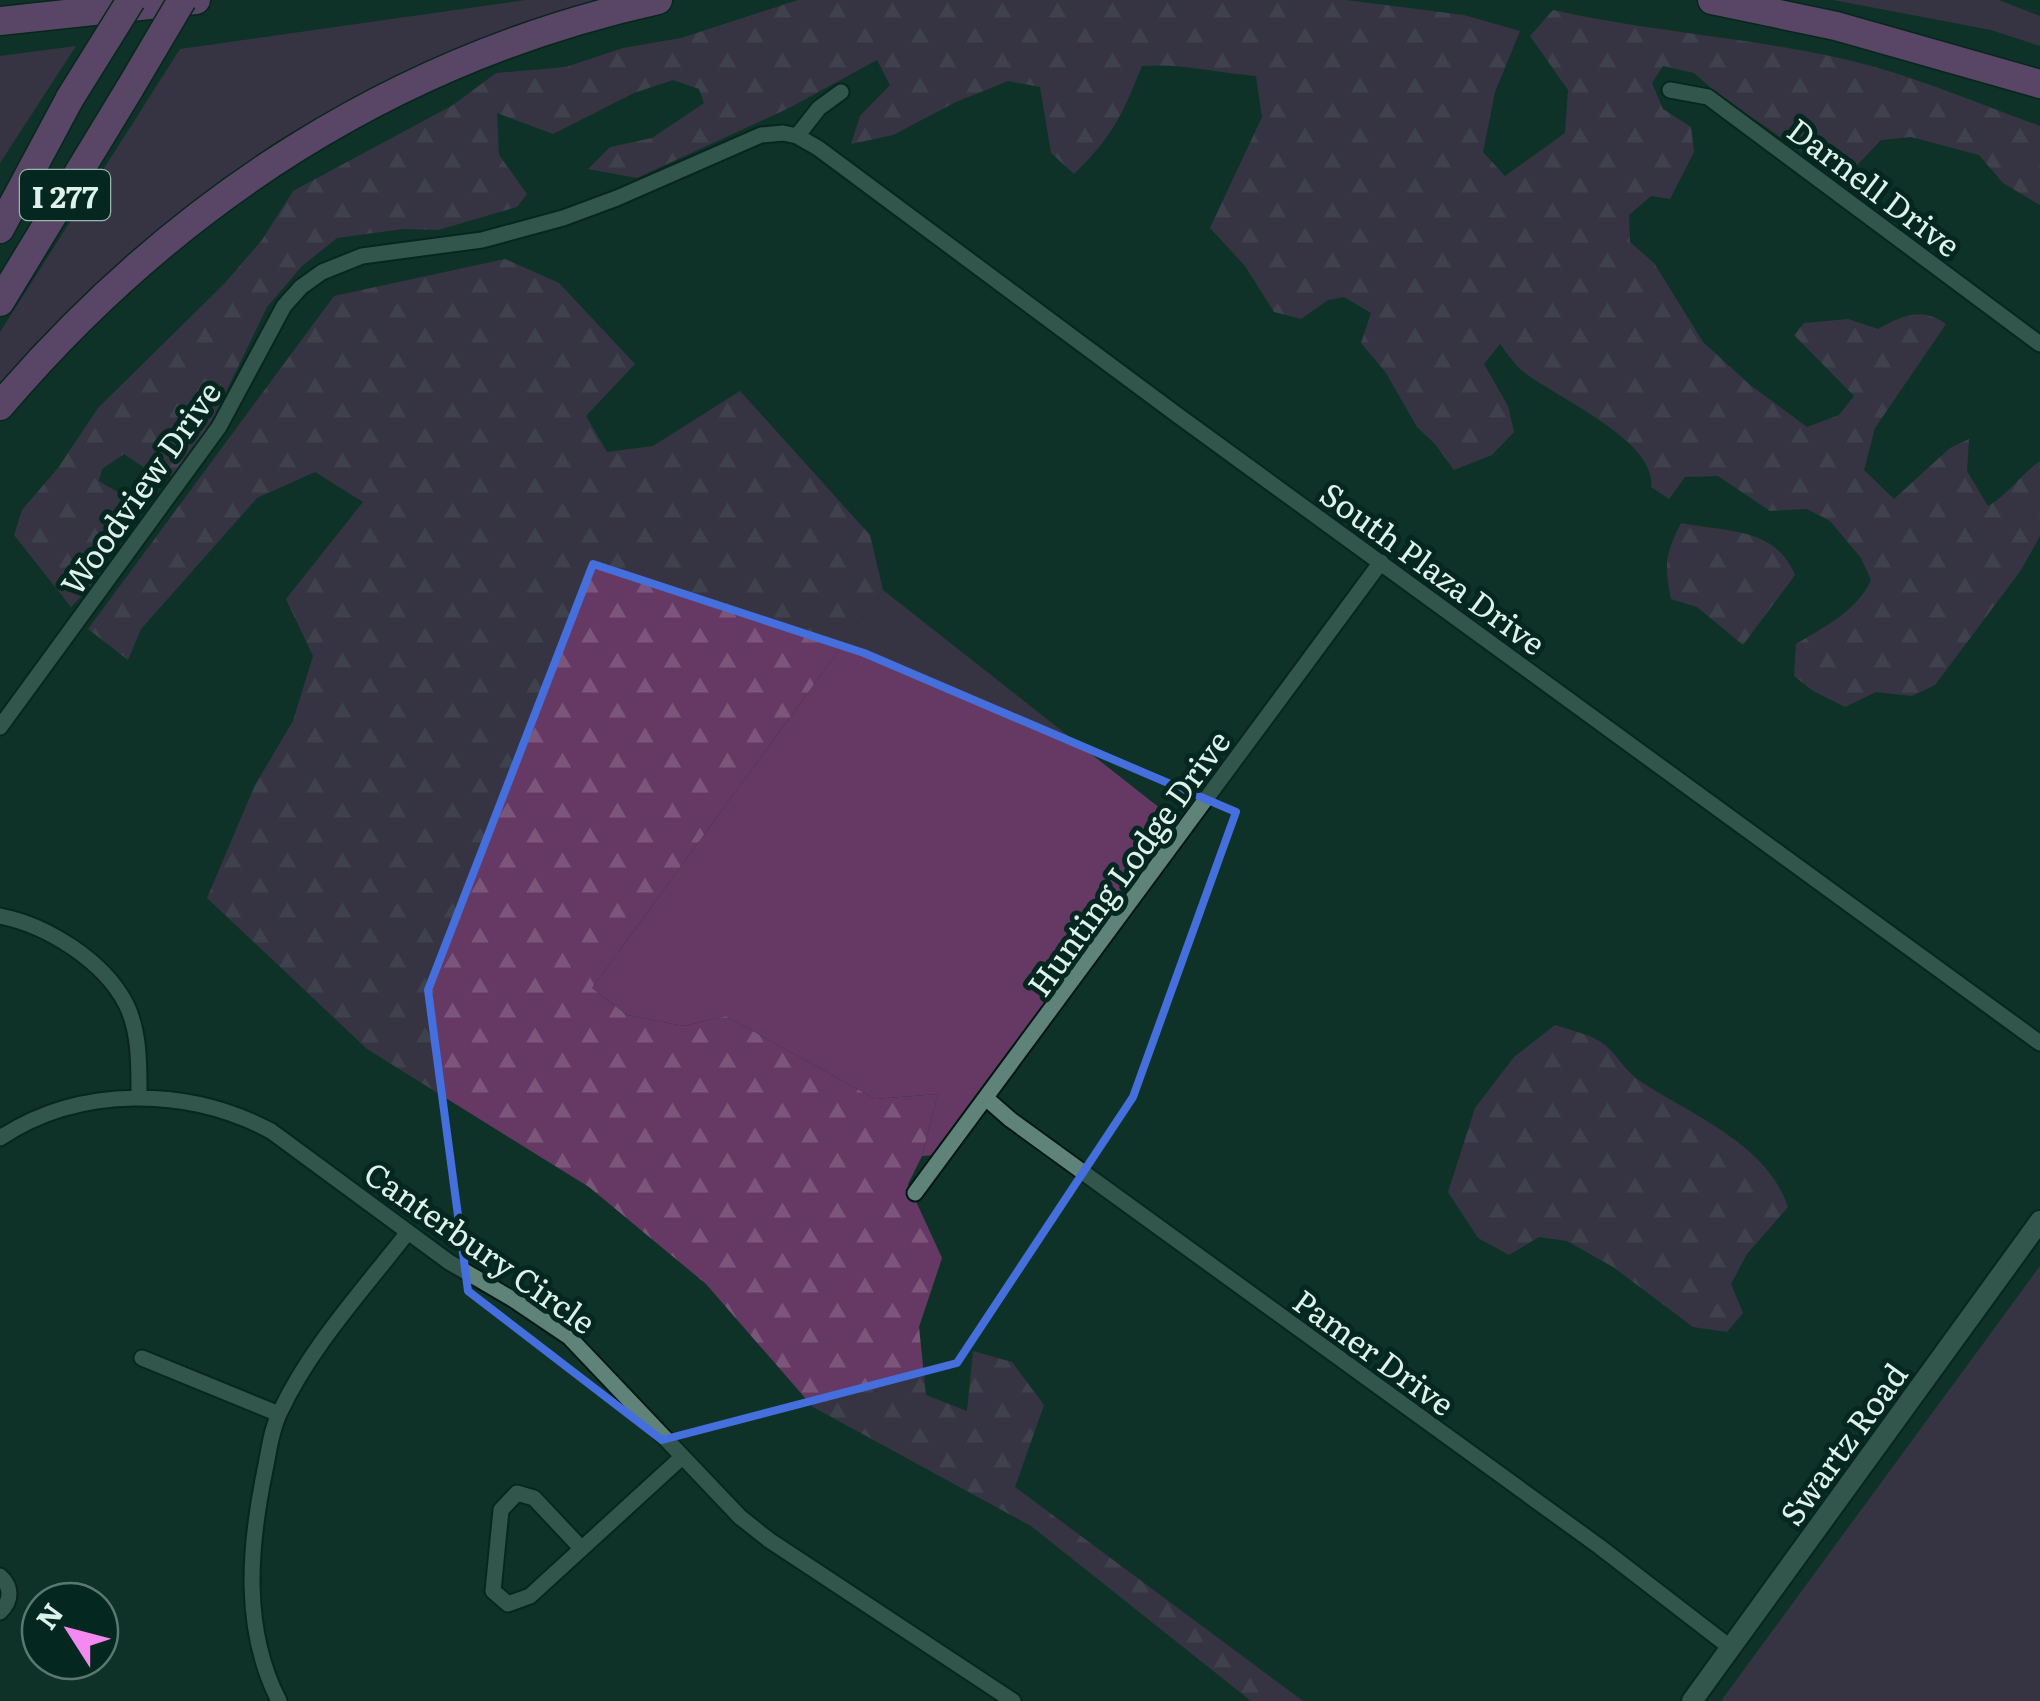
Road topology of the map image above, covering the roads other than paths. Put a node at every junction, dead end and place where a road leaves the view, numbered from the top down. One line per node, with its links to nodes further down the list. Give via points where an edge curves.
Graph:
1 (131, 0): 10 (highway, bridge)
2 (182, 0): 14 (highway, I 277, bridge)
3 (196, 0): 6 (highway)
4 (658, 0): 16 (highway, via 480,56 291,150 147,254 75,321)
5 (1712, 0): 7 (highway, via 1836,26)
6 (0, 21)
7 (2040, 84)
8 (1670, 90): 15 (street, Darnell Drive, via 1708,97)
9 (841, 92): 11 (street)
10 (70, 98): 12 (highway); 13 (highway)
11 (797, 136): 17 (street, South Plaza Drive); 18 (street, Woodview Drive, via 746,140 563,218 482,240 362,256 317,276 284,306 219,427)
12 (0, 200)
13 (0, 228)
14 (0, 302)
15 (2040, 344)
16 (0, 406)
17 (1381, 562): 20 (street, South Plaza Drive); 22 (street, Hunting Lodge Drive)
18 (0, 727)
19 (0, 916): 21 (street, via 55,938 110,982 133,1022)
20 (2040, 1043)
21 (139, 1098): 23 (street, Canterbury Circle, via 60,1110); 26 (street, Canterbury Circle, via 187,1102 252,1121)
22 (986, 1099): 24 (street, Hunting Lodge Drive); 33 (street, Pamer Drive)
23 (0, 1138)
24 (915, 1193)
25 (2040, 1221): 33 (street, Swartz Road)
26 (408, 1232): 28 (street); 29 (street, Canterbury Circle, via 569,1337)
27 (142, 1358): 28 (street)
28 (278, 1414): 35 (street, via 260,1492 252,1586 260,1651)
29 (682, 1458): 30 (street); 34 (street, Canterbury Circle, via 769,1540)
30 (581, 1548): 30 (street, via 534,1498 518,1494 502,1510 493,1592 516,1604)
31 (0, 1576): 32 (street, via 10,1594)
32 (0, 1612)
33 (1731, 1648): 36 (street, Swartz Road)
34 (1003, 1698)
35 (280, 1701)
36 (1692, 1701)

